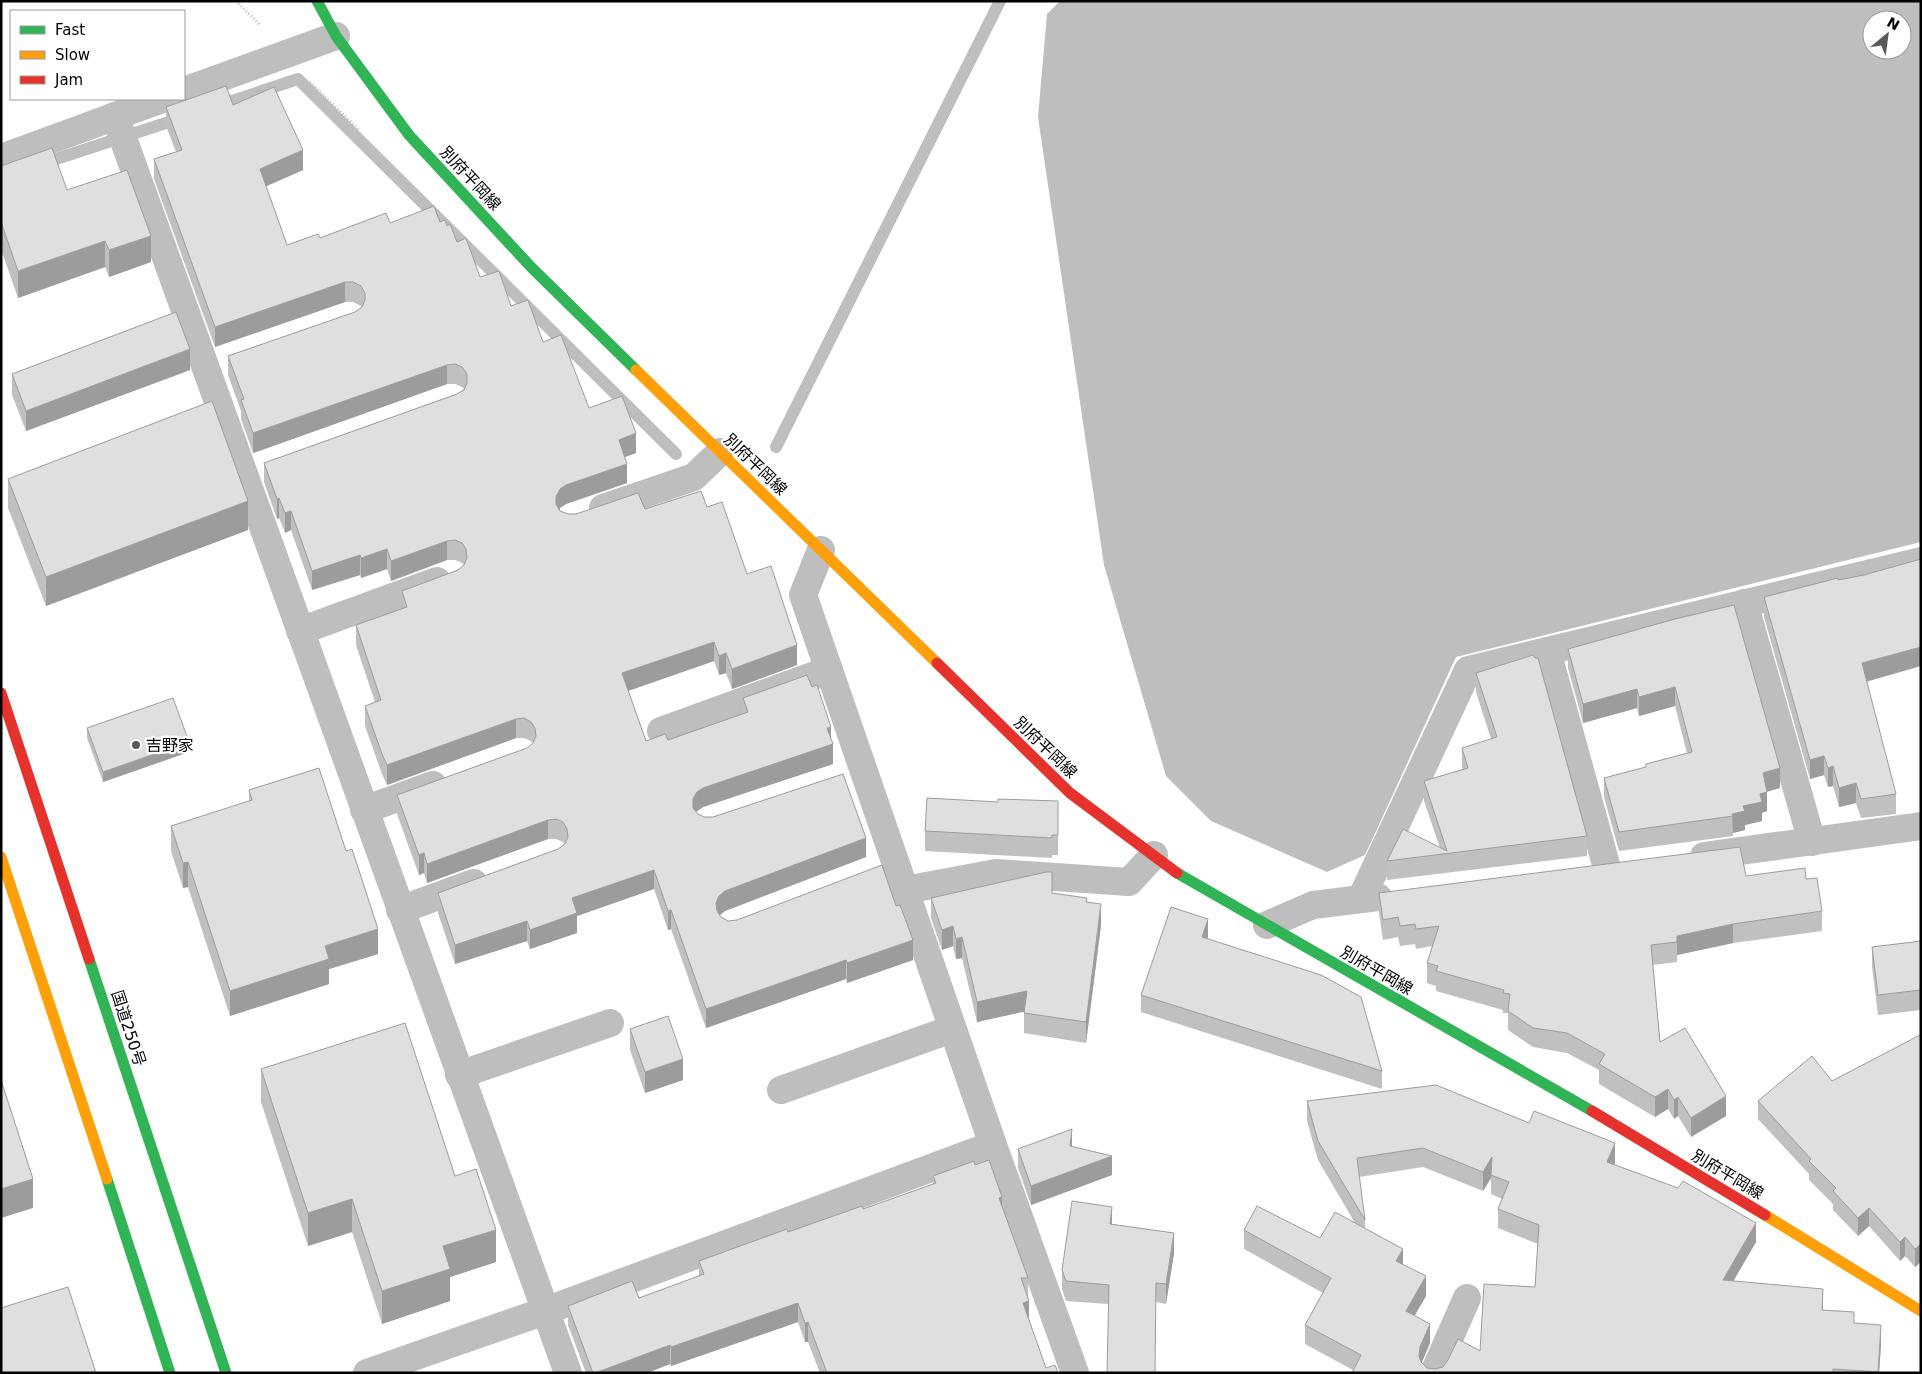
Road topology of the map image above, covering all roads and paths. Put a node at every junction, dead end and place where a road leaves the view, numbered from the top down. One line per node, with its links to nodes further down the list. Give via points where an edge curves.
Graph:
1 (317, 1): 2 (main road, 別府平岡線)
2 (336, 36): 3 (street); 9 (main road, 別府平岡線, via 409,135 497,231)
3 (185, 91)
4 (159, 100): 5 (street)
5 (114, 116): 6 (street); 8 (street)
6 (1, 158)
7 (232, 358): 8 (street)
8 (205, 367): 11 (street)
9 (720, 452): 12 (street, via 694,477); 13 (main road, 別府平岡線)
10 (270, 463): 11 (street)
11 (243, 473): 17 (street)
12 (581, 516)
13 (821, 550): 19 (street, via 803,595); 28 (main road, 別府平岡線, via 1070,793)
14 (1921, 561): 16 (street)
15 (452, 575): 17 (street)
16 (1744, 603): 18 (street); 27 (street)
17 (300, 631): 25 (street)
18 (1547, 651): 31 (street, via 1595,870); 35 (street, via 1468,670)
19 (829, 670): 21 (street); 22 (street)
20 (1, 693): 48 (main road, 国道250号)
21 (661, 730)
22 (863, 770): 24 (street); 33 (street, via 886,866)
23 (456, 777): 25 (street)
24 (836, 779)
25 (364, 810): 36 (street)
26 (1921, 826): 27 (street)
27 (1812, 842): 30 (street)
28 (1154, 855): 33 (street, via 1129,882 996,873); 37 (main road, 別府平岡線, via 1180,875)
29 (1, 857): 47 (main road)
30 (1675, 859)
31 (1636, 864)
32 (499, 874): 36 (street)
33 (905, 890): 39 (street)
34 (1400, 895): 35 (street)
35 (1361, 899): 37 (street, via 1313,905)
36 (400, 910): 40 (street)
37 (1267, 925): 44 (main road, 別府平岡線, via 1630,1133)
38 (610, 1023): 40 (street)
39 (952, 1028): 41 (street); 42 (street)
40 (460, 1075): 45 (street)
41 (781, 1090)
42 (992, 1145): 45 (street); 51 (street)
43 (1467, 1298): 46 (street)
44 (1921, 1310)
45 (545, 1311): 49 (street); 50 (street)
46 (1436, 1372)
47 (170, 1373)
48 (226, 1373)
49 (367, 1373)
50 (568, 1373)
51 (1075, 1373)

